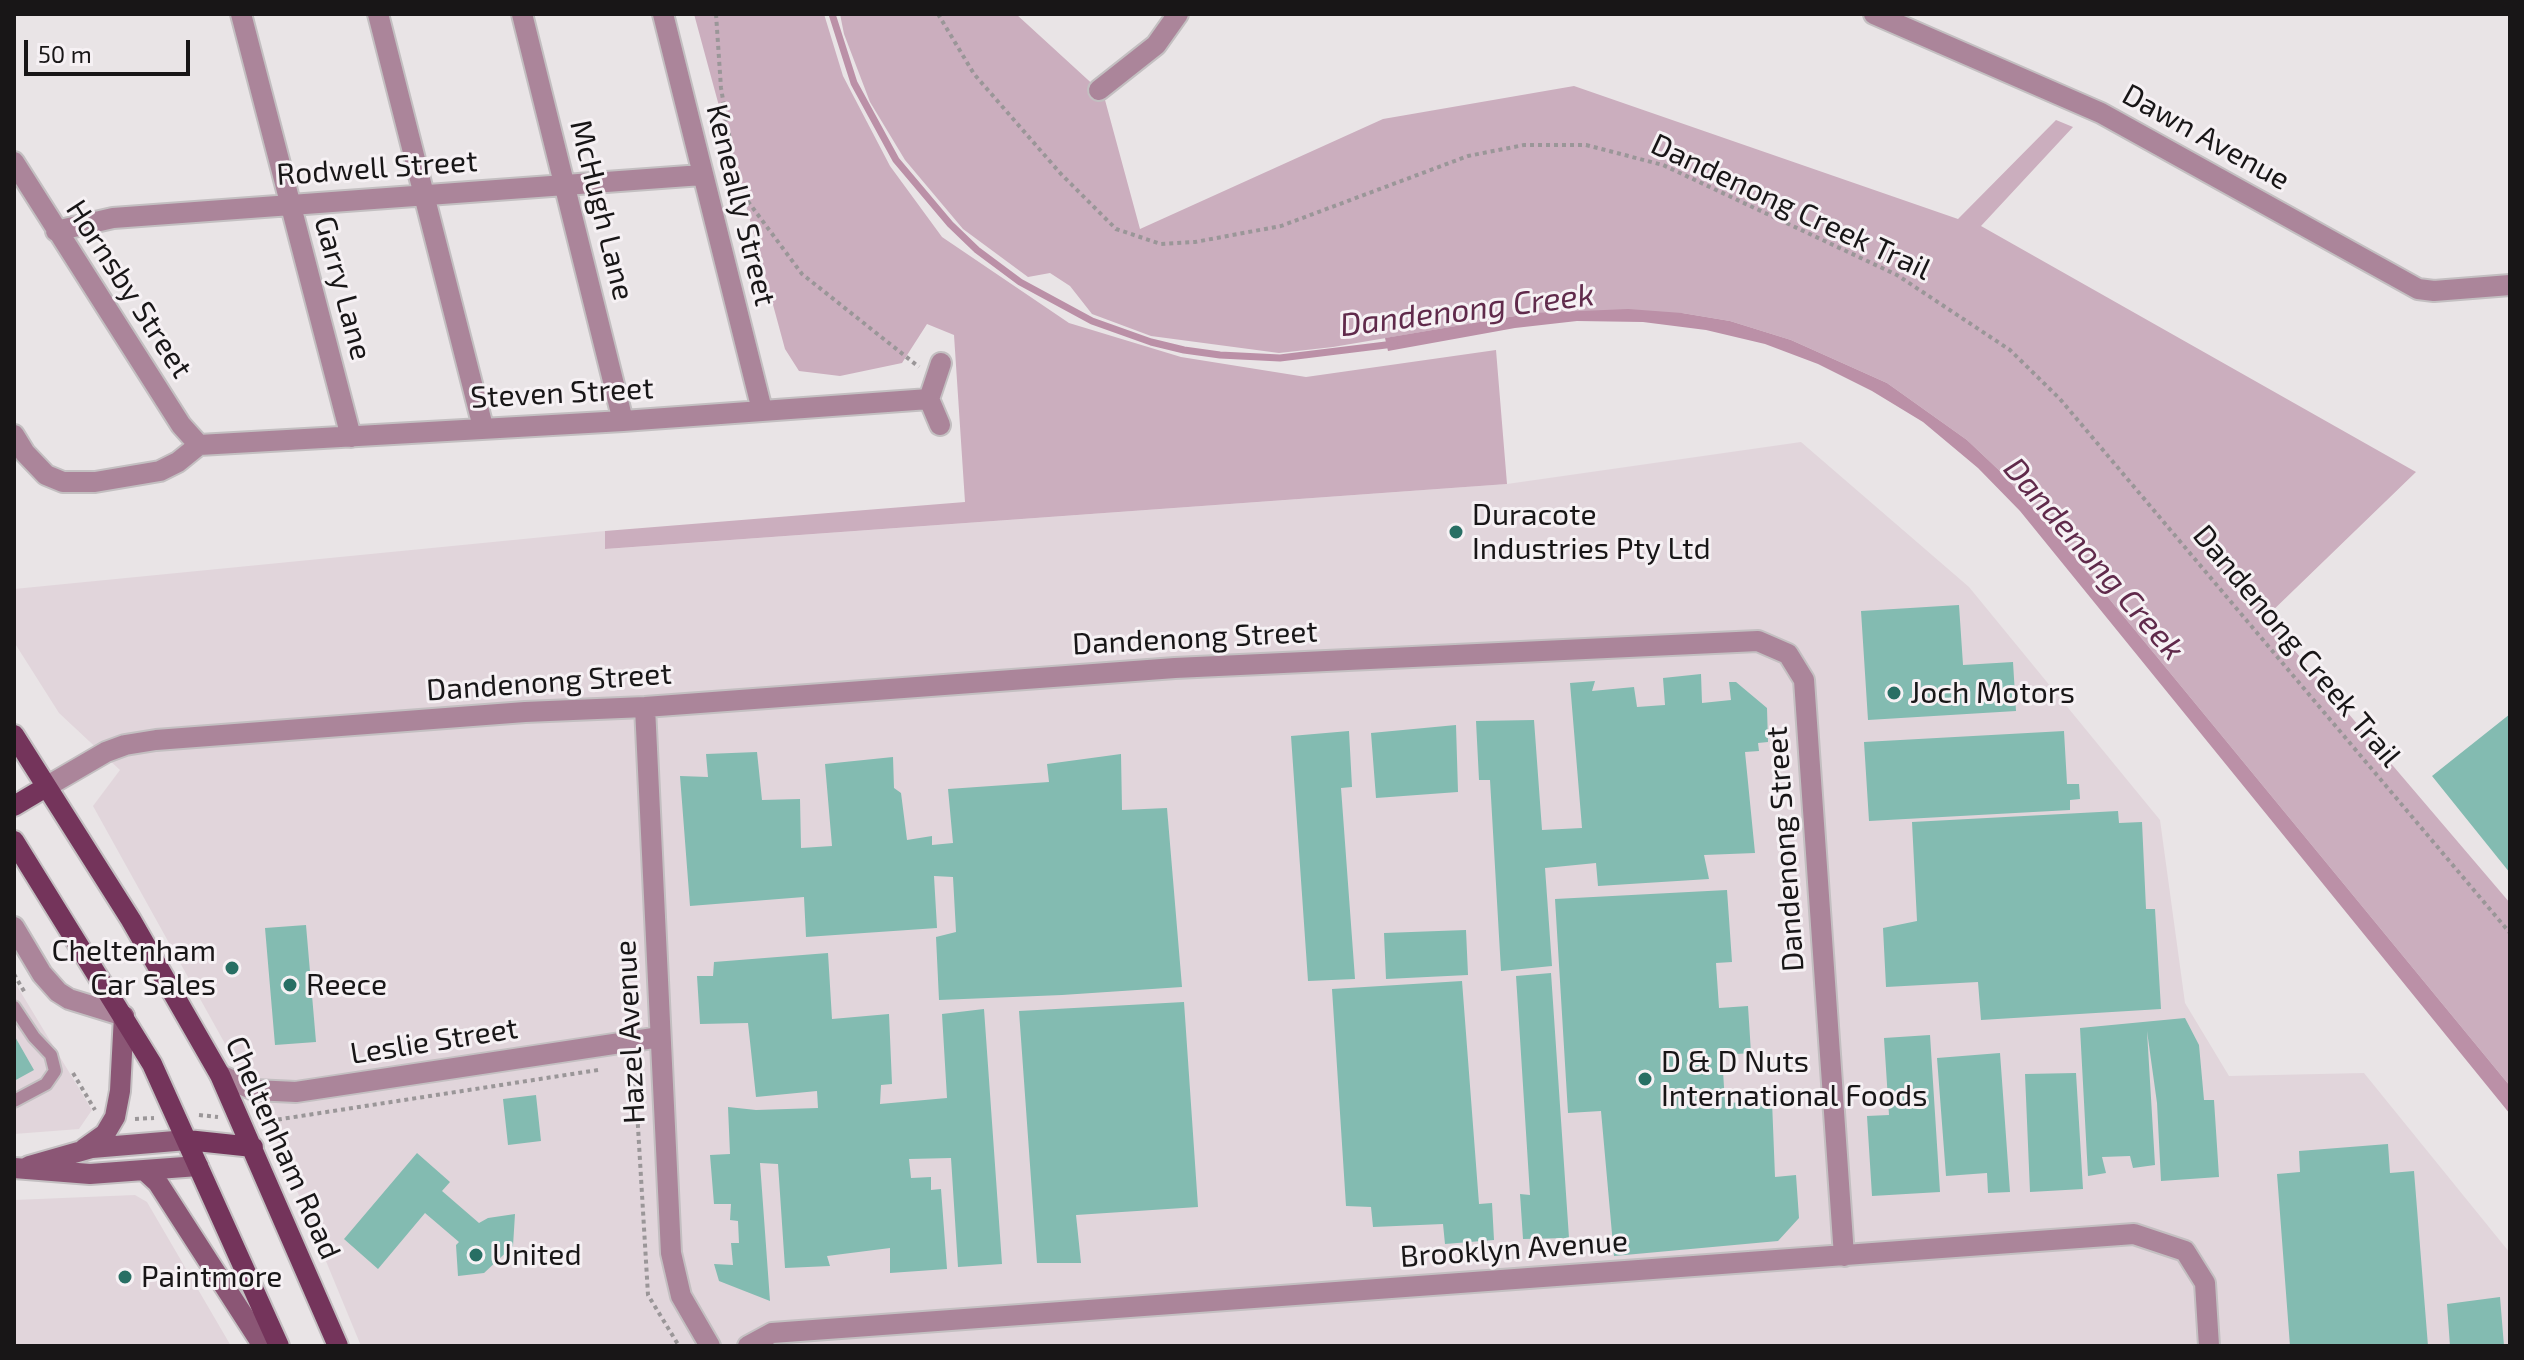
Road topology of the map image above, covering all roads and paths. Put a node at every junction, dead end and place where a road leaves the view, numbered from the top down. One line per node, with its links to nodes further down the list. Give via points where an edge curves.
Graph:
1 (241, 14): 15 (street, Garry Lane)
2 (378, 14): 14 (street)
3 (522, 14): 13 (street, McHugh Lane)
4 (663, 14): 12 (street, Keneally Street)
5 (716, 14): 18 (path, via 721,88 738,188 802,274)
6 (938, 14): 33 (path, Dandenong Creek Trail, via 974,74 1061,174 1116,229 1161,244 1281,226 1468,156 1524,145 1586,145 1663,165 1897,275 2010,350 2060,399)
7 (1178, 14): 10 (street, via 1156,45)
8 (1874, 14): 9 (street, Dawn Avenue)
9 (1906, 20): 17 (street, Dawn Avenue, via 2101,113 2418,289)
10 (1099, 90)
11 (14, 162): 16 (street, Hornsby Street)
12 (702, 175): 13 (street, Rodwell Street); 19 (street, Keneally Street)
13 (565, 185): 14 (street, Rodwell Street); 20 (street, McHugh Lane)
14 (424, 194): 15 (street, Rodwell Street); 22 (street)
15 (289, 204): 16 (street, Rodwell Street, via 113,218); 24 (street, Garry Lane)
16 (56, 231): 25 (street, Hornsby Street)
17 (2510, 285)
18 (936, 381): 19 (street, Steven Street); 21 (street)
19 (762, 410): 20 (street, Steven Street)
20 (623, 421): 22 (street, Steven Street)
21 (940, 425)
22 (483, 427): 24 (street, Steven Street)
23 (14, 435): 26 (street)
24 (351, 437): 25 (street, Steven Street)
25 (199, 445): 26 (street, via 160,471 95,482 63,482)
26 (20, 456)
27 (645, 707): 29 (street, Dandenong Street, via 156,740 106,752); 36 (street, Hazel Avenue); 46 (street, Dandenong Street, via 1190,667 1758,641 1788,654 1804,680)
28 (14, 735): 29 (main road, Cheltenham Road)
29 (46, 787): 30 (main road, Dandenong Street); 38 (main road, Cheltenham Road)
30 (14, 806)
31 (14, 841): 35 (main road)
32 (14, 927): 35 (street, via 58,992)
33 (2510, 933)
34 (14, 1007): 39 (lane, via 51,1055 55,1071 46,1084)
35 (124, 1016): 40 (main road); 42 (main road, via 115,1119 100,1139)
36 (660, 1037): 37 (street, Leslie Street); 51 (street, Hazel Avenue, via 671,1253 681,1296)
37 (631, 1041): 38 (street, Leslie Street, via 296,1092 254,1090); 50 (path, via 648,1295)
38 (220, 1075): 41 (main road, Cheltenham Road)
39 (14, 1101)
40 (187, 1140): 41 (main road); 42 (main road); 43 (main road)
41 (253, 1147): 43 (main road); 49 (main road, Cheltenham Road)
42 (81, 1150): 44 (main road)
43 (198, 1166): 45 (main road); 48 (main road)
44 (20, 1168): 45 (main road)
45 (146, 1172): 47 (main road)
46 (1844, 1256): 52 (street, Brooklyn Avenue, via 772,1333); 53 (street, Brooklyn Avenue, via 2134,1234 2185,1251 2205,1283)
47 (263, 1346)
48 (279, 1346)
49 (338, 1346)
50 (679, 1346)
51 (710, 1346)
52 (748, 1346)
53 (2209, 1346)

